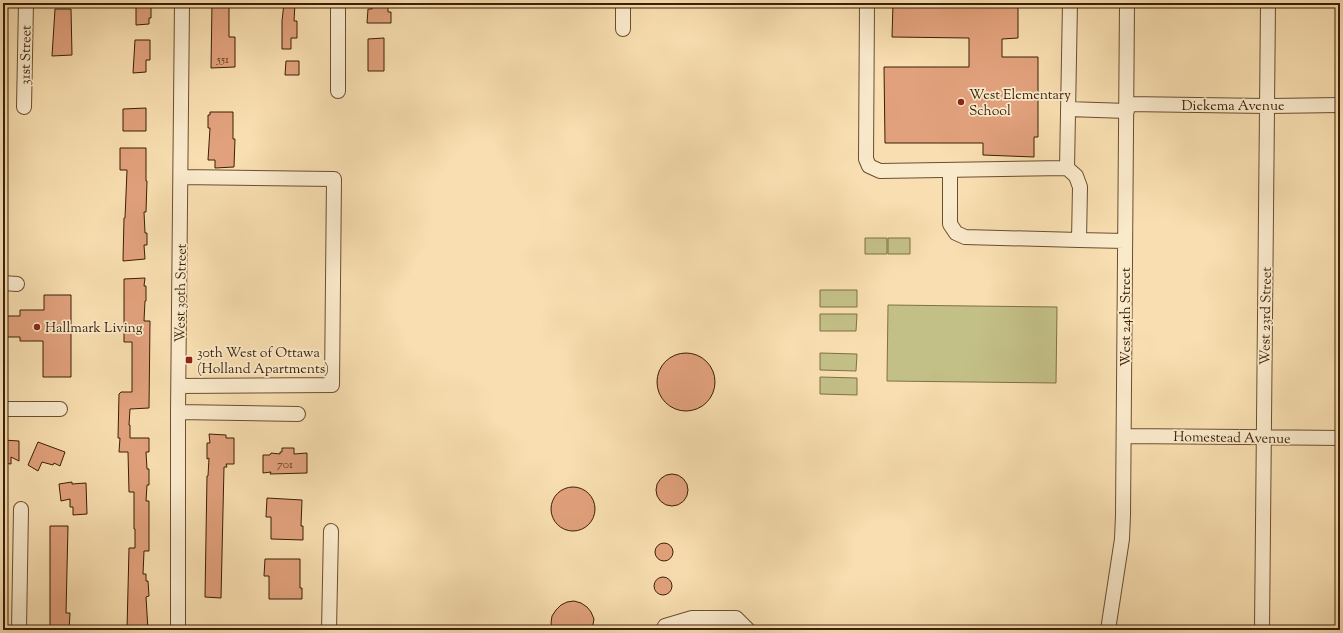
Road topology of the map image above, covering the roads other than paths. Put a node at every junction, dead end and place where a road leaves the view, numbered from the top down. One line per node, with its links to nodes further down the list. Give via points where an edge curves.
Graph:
1 (26, 3): 13 (street, 31st Street)
2 (182, 3): 18 (street, West 30th Street)
3 (338, 3): 10 (street)
4 (624, 3): 9 (street)
5 (867, 3): 17 (street, via 866,159 870,166 880,170)
6 (1070, 3): 15 (street)
7 (1127, 3): 14 (street, West 24th Street)
8 (1268, 3): 12 (street, West 23rd Street)
9 (623, 29)
10 (338, 91)
11 (1340, 105): 12 (street, Diekema Avenue)
12 (1267, 106): 14 (street, Diekema Avenue); 29 (street, West 23rd Street)
13 (24, 107)
14 (1127, 107): 15 (street, Diekema Avenue); 20 (street, West 24th Street)
15 (1068, 109): 16 (street)
16 (1067, 168): 17 (street); 19 (street, via 1076,176 1080,186)
17 (950, 170): 19 (street, via 950,224 956,233 965,237)
18 (181, 177): 23 (street, West 30th Street); 23 (street, via 334,179 332,385)
19 (1079, 240): 20 (street)
20 (1125, 241): 28 (street, West 24th Street)
21 (3, 283): 22 (street)
22 (17, 284)
23 (179, 386): 26 (street, West 30th Street)
24 (3, 409): 25 (street)
25 (60, 409)
26 (178, 412): 27 (street); 34 (street, West 30th Street)
27 (298, 414)
28 (1124, 436): 29 (street, Homestead Avenue); 38 (street, West 24th Street, via 1122,539)
29 (1263, 438): 30 (street, Homestead Avenue); 39 (street, West 23rd Street)
30 (1340, 438)
31 (21, 509): 33 (street)
32 (330, 531): 35 (street)
33 (19, 630)
34 (178, 630)
35 (329, 630)
36 (663, 630): 37 (street, via 665,626 692,618 736,618)
37 (748, 630)
38 (1108, 630)
39 (1262, 630)

